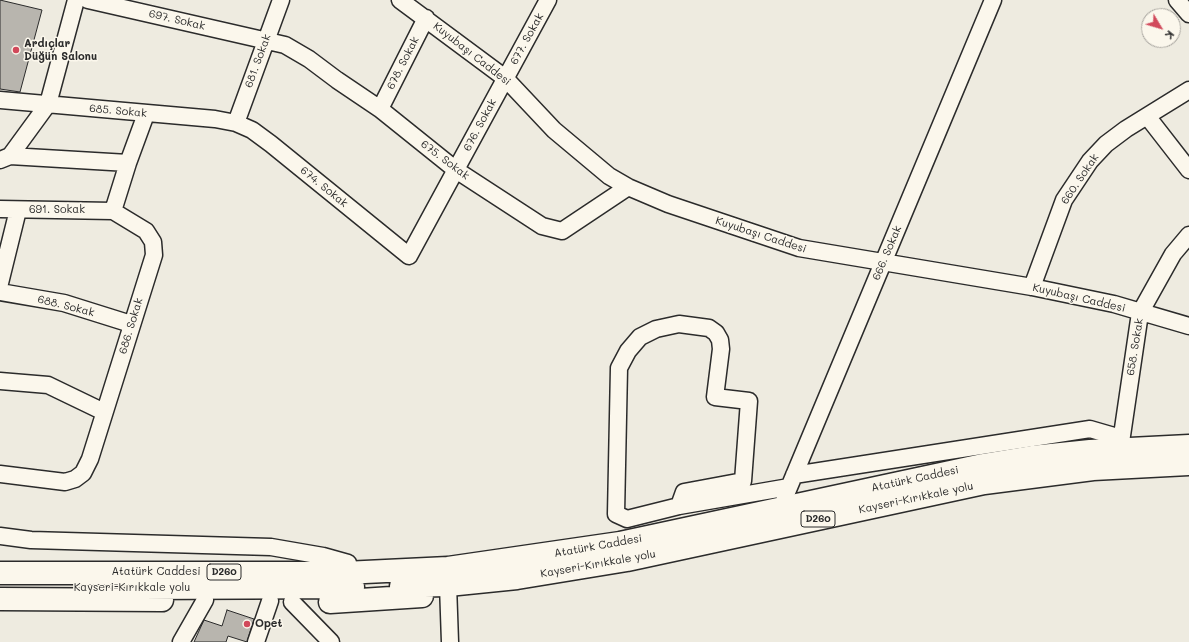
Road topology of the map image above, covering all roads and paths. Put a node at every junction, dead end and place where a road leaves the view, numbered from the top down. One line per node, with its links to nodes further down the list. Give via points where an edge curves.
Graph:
1 (76, 0): 14 (street)
2 (88, 0): 10 (street, 697. Sokak)
3 (281, 0): 10 (street, 681. Sokak)
4 (400, 0): 9 (street, Kuyubaşı Caddesi)
5 (548, 0): 11 (street, 677. Sokak)
6 (993, 0): 29 (street, 666. Sokak)
7 (1177, 0): 8 (street)
8 (1189, 14)
9 (426, 18): 11 (street, Kuyubaşı Caddesi); 15 (street, 678. Sokak)
10 (266, 41): 15 (street, 675. Sokak, via 285,45 309,58 336,80); 18 (street, 681. Sokak)
11 (505, 78): 21 (street, 676. Sokak); 23 (street, Kuyubaşı Caddesi, via 554,130 609,176)
12 (1189, 90): 17 (street, 660. Sokak)
13 (0, 100): 14 (street, 685. Sokak)
14 (48, 104): 16 (street, 685. Sokak); 19 (street)
15 (380, 109): 21 (street, 675. Sokak)
16 (146, 114): 18 (street, 685. Sokak); 20 (street)
17 (1147, 116): 22 (street); 31 (street, 660. Sokak, via 1106,144 1090,161 1067,194)
18 (236, 123): 28 (street, 674. Sokak, via 252,130 271,144)
19 (5, 158): 20 (street)
20 (128, 163): 26 (street)
21 (456, 170): 23 (street, 675. Sokak, via 542,226 562,231); 28 (street, 676. Sokak)
22 (1189, 170)
23 (628, 187): 29 (street, Kuyubaşı Caddesi, via 668,204 799,248)
24 (0, 209): 25 (street, 691. Sokak)
25 (18, 210): 26 (street, 691. Sokak); 30 (street)
26 (113, 210): 34 (street, 686. Sokak, via 146,231 153,242 154,255)
27 (1189, 235): 33 (street, 658. Sokak, via 1173,254)
28 (409, 256)
29 (883, 263): 31 (street, Kuyubaşı Caddesi); 42 (street, 666. Sokak)
30 (0, 283)
31 (1032, 287): 33 (street, Kuyubaşı Caddesi, via 1114,304)
32 (0, 292): 34 (street, 688. Sokak, via 64,302)
33 (1140, 313): 35 (street, Kuyubaşı Caddesi); 38 (street, 658. Sokak)
34 (131, 324): 37 (street, 686. Sokak)
35 (1189, 326)
36 (0, 381): 37 (street, via 48,385)
37 (104, 412): 41 (street, 686. Sokak, via 90,459 83,472 75,479 56,481)
38 (1120, 444): 39 (highway, Atatürk Caddesi / D260); 42 (street, via 1090,429); 44 (highway, Atatürk Caddesi / D260, via 983,465)
39 (1189, 446)
40 (1189, 464): 49 (highway, Kayseri-Kırıkkale yolu / D260, via 1092,469 984,483 627,560 516,578)
41 (0, 474)
42 (792, 481): 43 (street); 44 (street, 666. Sokak)
43 (679, 506): 43 (street, via 627,519 616,514 619,368 628,351 640,337 656,329 679,324 709,328 720,340 715,397 749,401 743,481 684,492)
44 (781, 507): 49 (highway, Atatürk Caddesi / D260, via 620,543)
45 (0, 536): 47 (street, via 31,540 271,548 323,556)
46 (0, 558): 47 (highway)
47 (348, 563): 49 (highway, via 420,564)
48 (0, 573): 49 (highway, Atatürk Caddesi / D260, via 344,573)
49 (448, 577): 50 (highway, Kayseri-Kırıkkale yolu / D260, via 319,588); 54 (highway, via 426,596 339,602); 58 (street)
50 (0, 588)
51 (0, 599): 52 (highway)
52 (204, 600): 53 (highway); 56 (street)
53 (270, 601): 54 (highway); 57 (street)
54 (292, 602): 55 (street)
55 (328, 641)
56 (181, 642)
57 (256, 642)
58 (450, 642)

